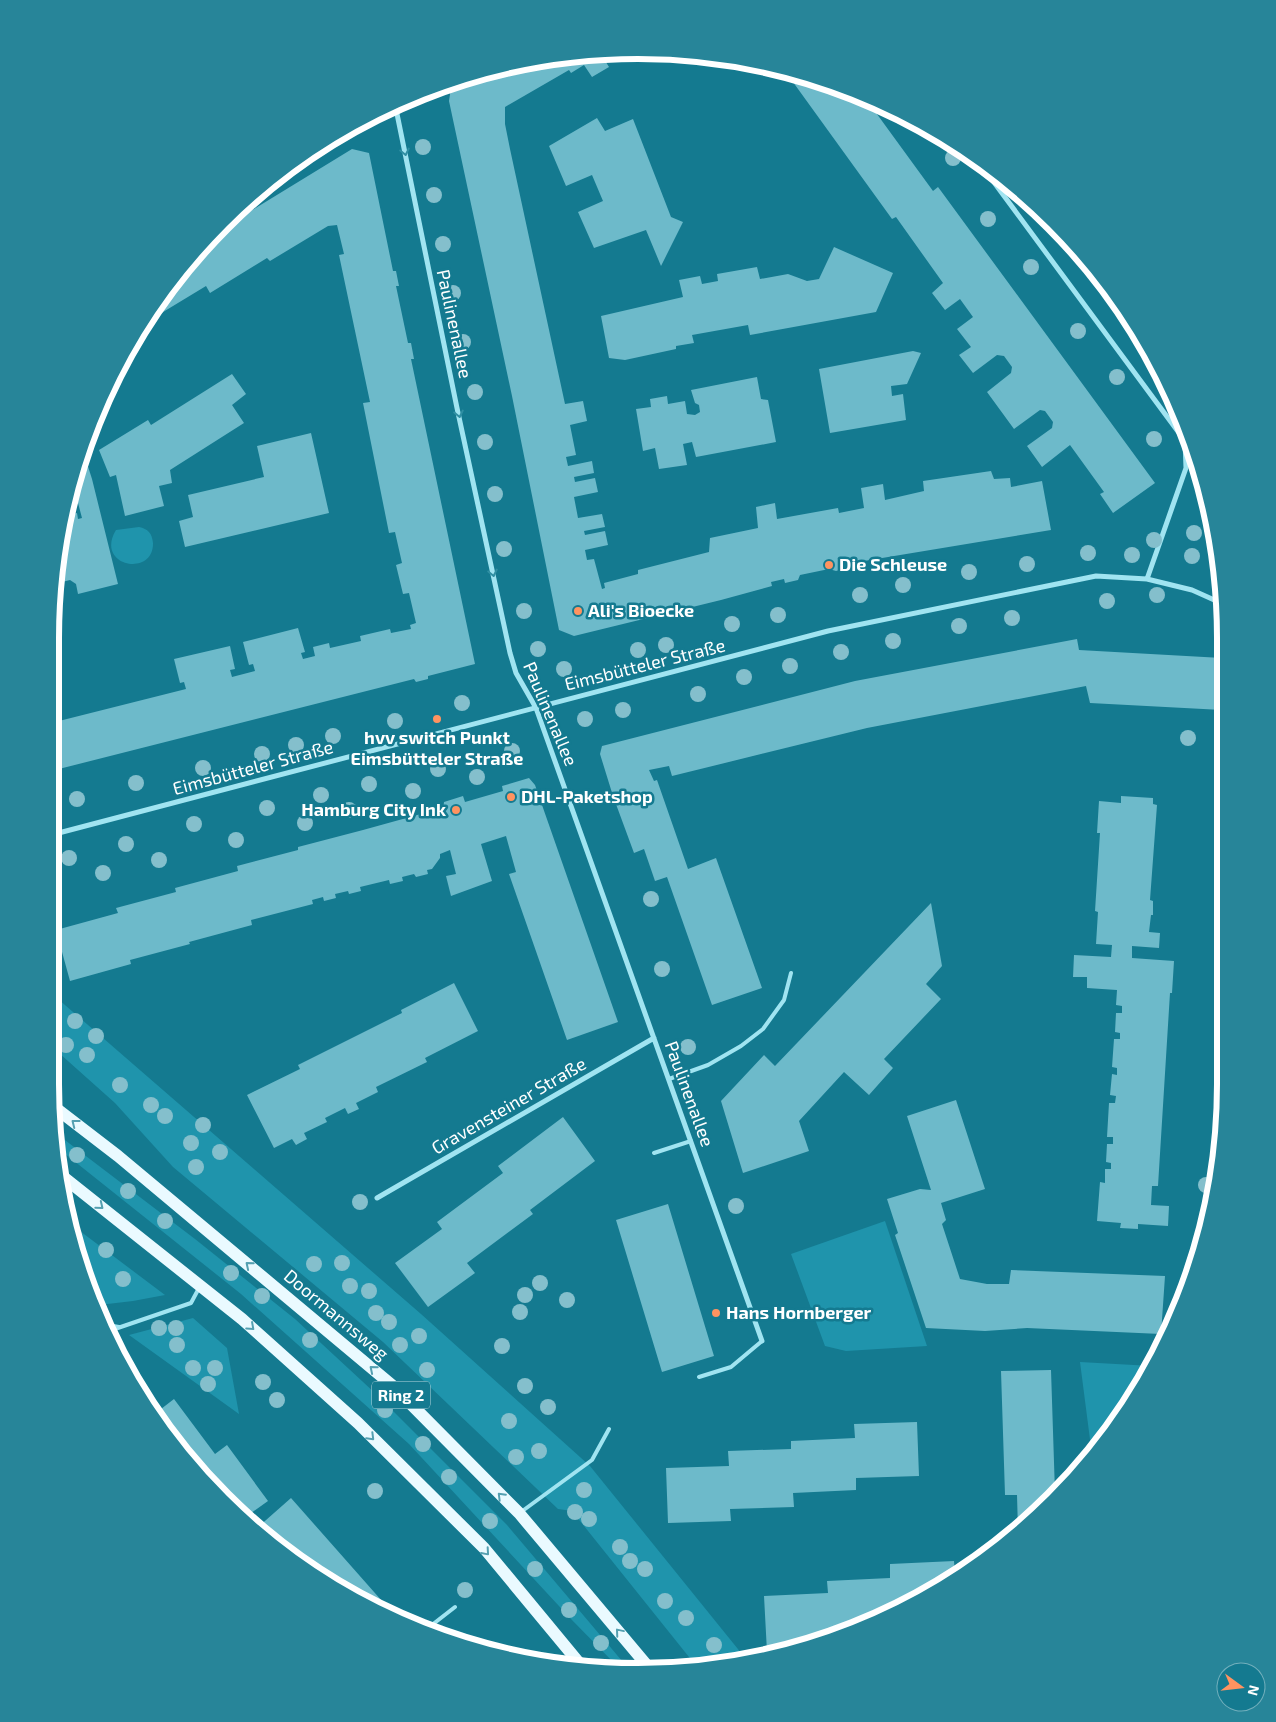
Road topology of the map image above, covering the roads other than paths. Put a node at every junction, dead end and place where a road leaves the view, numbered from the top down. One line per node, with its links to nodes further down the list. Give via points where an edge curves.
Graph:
1 (397, 112): 7 (street, Paulinenallee, one-way to 7, via 510,652 516,673)
2 (991, 178): 3 (street)
3 (1180, 434)
4 (1185, 447): 5 (street, via 1186,468)
5 (1147, 579): 6 (street, Eimsbütteler Straße, via 1192,590); 7 (street, Eimsbütteler Straße, via 1096,576 828,632)
6 (1216, 600)
7 (536, 708): 8 (street, Eimsbütteler Straße); 10 (street, Paulinenallee)
8 (59, 833)
9 (791, 973): 11 (lane, via 784,1000 763,1029 708,1066)
10 (654, 1038): 11 (street, Paulinenallee); 16 (street, Gravensteiner Straße)
11 (669, 1079): 13 (street, Paulinenallee)
12 (60, 1111): 24 (main road, Doormannsweg / Ring 2, one-way to 12, via 393,1386 133,1168)
13 (691, 1141): 14 (lane); 21 (street, Paulinenallee)
14 (654, 1153)
15 (67, 1180): 17 (main road, Ring 2, one-way to 17)
16 (378, 1198)
17 (200, 1286): 19 (lane, via 191,1303); 27 (main road, Ring 2, one-way to 27, via 242,1319 358,1423 484,1548)
18 (112, 1326): 19 (lane)
19 (121, 1327): 20 (lane)
20 (113, 1330)
21 (762, 1341): 22 (lane, via 731,1366)
22 (699, 1377)
23 (609, 1429): 24 (lane, via 592,1460)
24 (519, 1513): 28 (main road, Doormannsweg / Ring 2, one-way to 24)
25 (455, 1608): 26 (lane)
26 (432, 1625)
27 (576, 1660)
28 (645, 1663)

